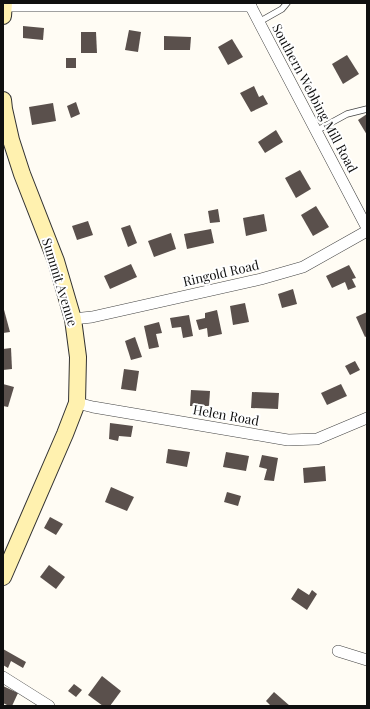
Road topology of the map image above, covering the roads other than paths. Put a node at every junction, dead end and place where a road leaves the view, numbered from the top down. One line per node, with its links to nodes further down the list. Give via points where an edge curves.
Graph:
1 (287, 3): 4 (lane, via 282,9)
2 (250, 5): 3 (street); 4 (street, Southern Webbing Mill Road)
3 (4, 8)
4 (259, 22): 7 (street, Southern Webbing Mill Road)
5 (3, 100): 9 (main road, Summit Avenue, via 11,140 56,261)
6 (367, 109): 7 (lane, via 347,114)
7 (316, 131): 8 (street, Southern Webbing Mill Road)
8 (367, 229): 9 (street, Ringold Road, via 303,267 92,317)
9 (73, 319): 10 (main road, Summit Avenue, via 78,357)
10 (77, 403): 11 (street, Helen Road, via 288,440 317,439); 12 (main road, Summit Avenue)
11 (367, 418)
12 (3, 577)
13 (338, 651): 14 (street)
14 (367, 660)
15 (3, 676): 16 (street)
16 (48, 706)

